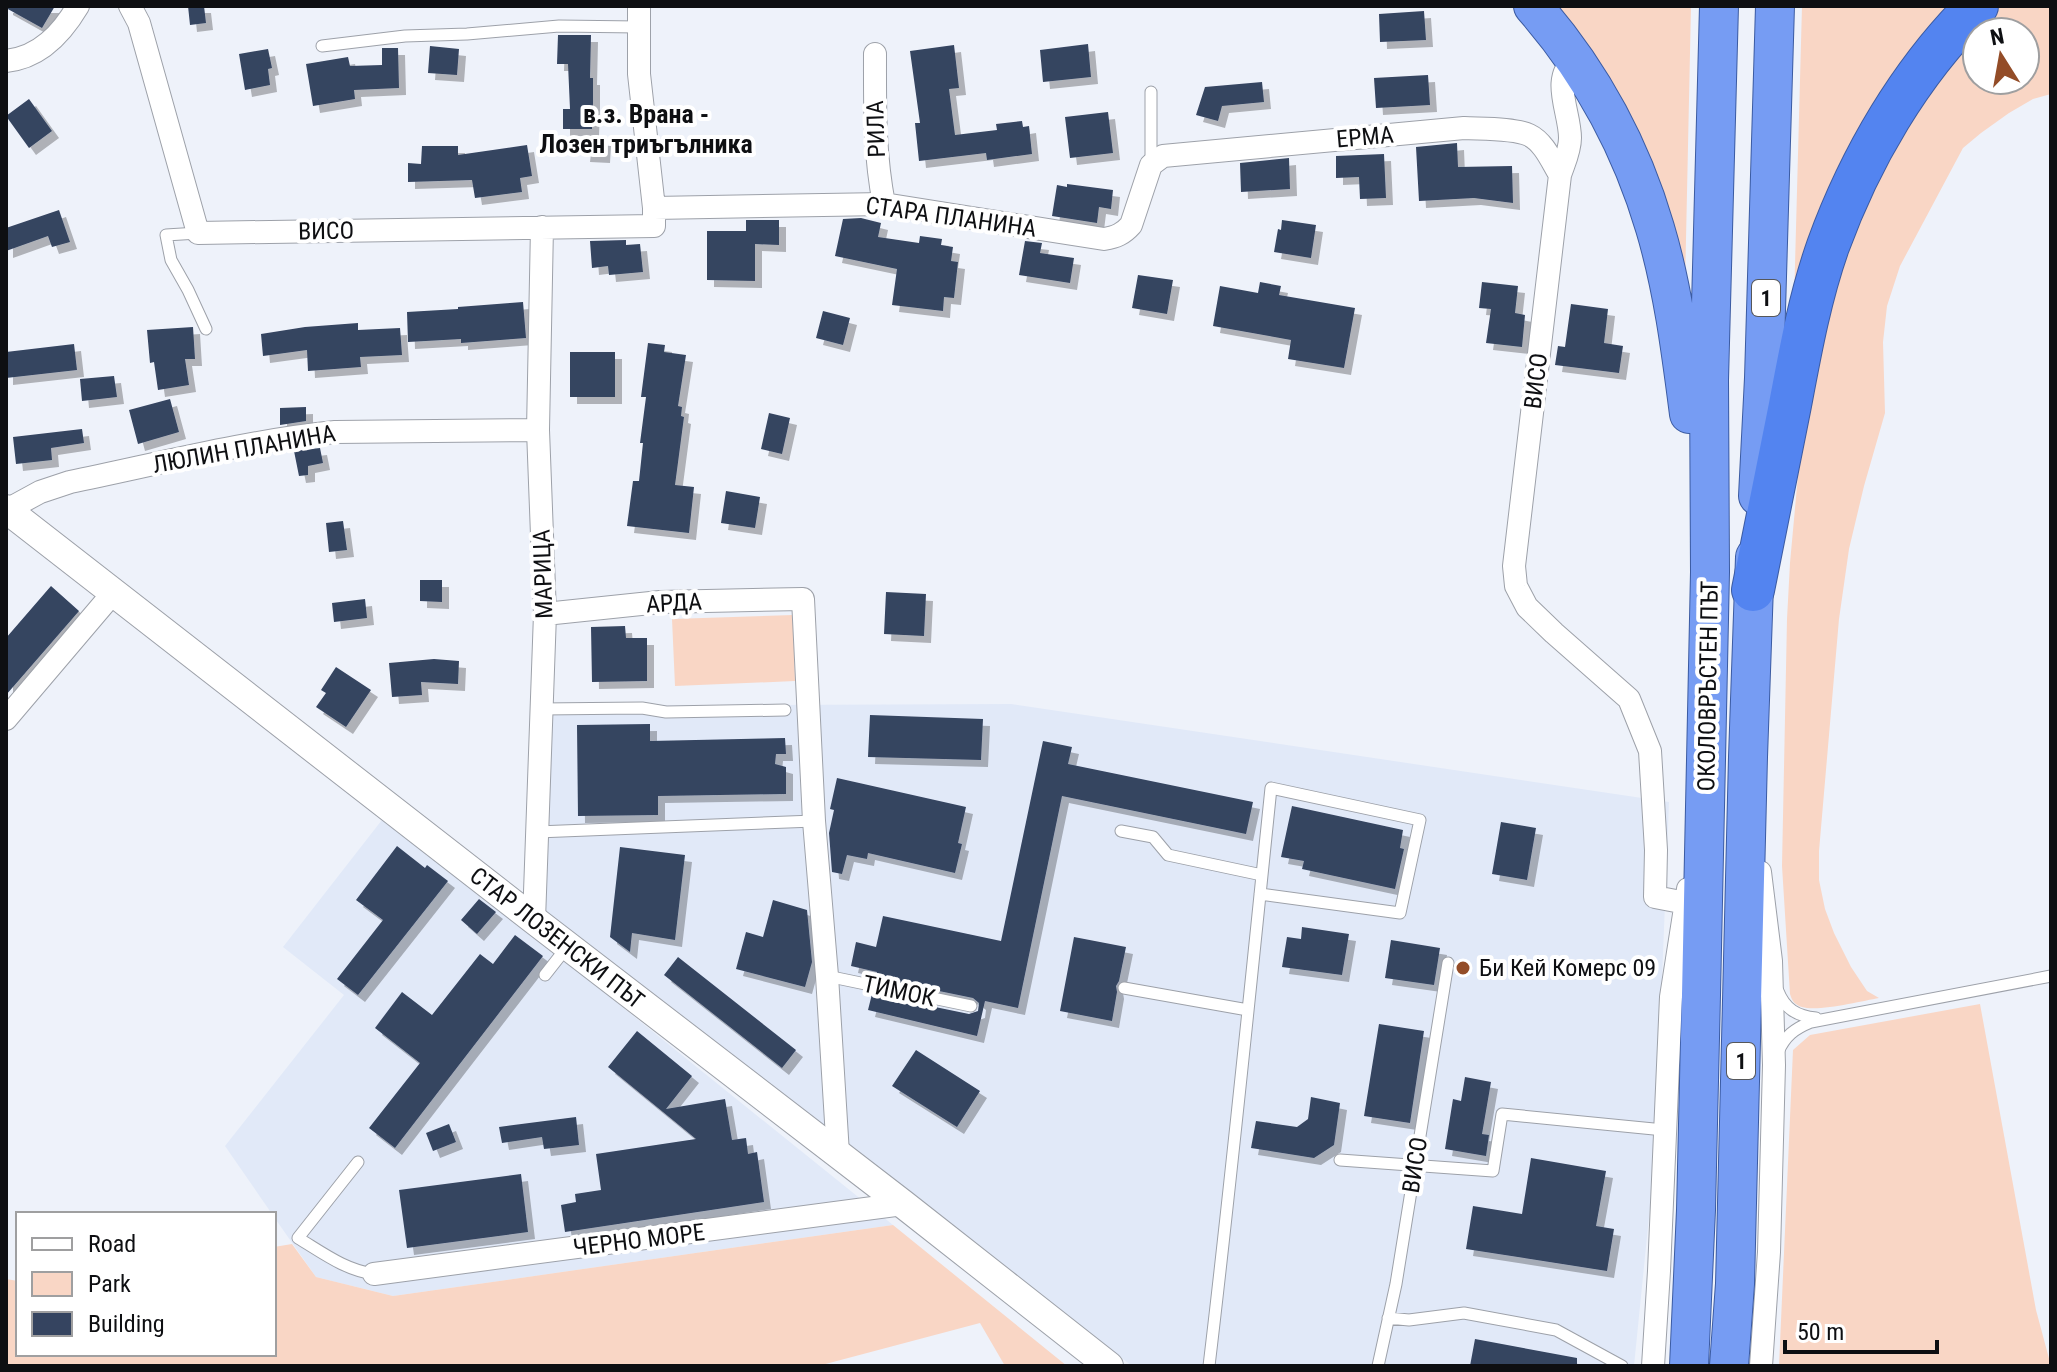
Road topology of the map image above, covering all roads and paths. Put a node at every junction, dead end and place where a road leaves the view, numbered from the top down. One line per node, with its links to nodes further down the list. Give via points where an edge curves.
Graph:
1 (78, 6): 11 (street, via 53,41)
2 (1533, 6): 10 (highway)
3 (1719, 6): 22 (highway, ОКОЛОВРЪСТЕН ПЪТ / 1, via 1709,380)
4 (1775, 6): 23 (highway, ОКОЛОВРЪСТЕН ПЪТ / 1)
5 (1977, 6): 23 (highway, via 1890,118 1851,188 1832,236 1798,361)
6 (134, 15): 18 (street)
7 (638, 16): 8 (lane); 16 (street)
8 (322, 46)
9 (875, 54): 15 (street, РИЛА, via 874,134)
10 (1575, 59): 14 (street, ВИСО, via 1564,72 1570,136); 22 (highway, via 1613,124 1656,229 1683,367)
11 (6, 61)
12 (1151, 92): 13 (lane)
13 (1151, 165): 14 (street, ЕРМА, via 1163,156 1464,128 1529,135); 15 (street, СТАРА ПЛАНИНА, via 1131,225 1104,239)
14 (1560, 175): 36 (street, ВИСО, via 1514,566 1516,586 1527,607 1629,699 1650,751 1655,897)
15 (884, 204): 16 (street, СТАРА ПЛАНИНА)
16 (654, 208): 17 (street, ВИСО, via 654,226)
17 (542, 227): 18 (street, ВИСО); 20 (street, МАРИЦА)
18 (198, 233): 19 (lane, via 166,235 171,260)
19 (206, 329)
20 (538, 430): 21 (street, ЛЮЛИН ПЛАНИНА, via 335,432 280,438 70,482); 25 (street, МАРИЦА)
21 (6, 510): 24 (street, СТАР ЛОЗЕНСКИ ПЪТ)
22 (1710, 572): 30 (highway, ОКОЛОВРЪСТЕН ПЪТ / 1)
23 (1753, 590): 29 (highway, ОКОЛОВРЪСТЕН ПЪТ / 1)
24 (113, 593): 28 (street); 37 (street, СТАР ЛОЗЕНСКИ ПЪТ)
25 (545, 614): 26 (street, МАРИЦА); 31 (street, АРДА, via 660,602 803,599)
26 (541, 709): 27 (lane); 33 (street, МАРИЦА)
27 (785, 710)
28 (6, 719)
29 (1748, 757): 39 (street, ОКОЛОВРЪСТЕН ПЪТ); 63 (highway, ОКОЛОВРЪСТЕН ПЪТ / 1)
30 (1706, 765): 36 (street); 62 (highway, ОКОЛОВРЪСТЕН ПЪТ / 1)
31 (814, 821): 33 (lane); 42 (street)
32 (1121, 831): 34 (lane, via 1153,837 1168,855)
33 (537, 832): 37 (street, МАРИЦА)
34 (1262, 875): 35 (lane); 35 (lane, via 1271,788 1420,820 1400,913)
35 (1260, 894): 46 (lane)
36 (1686, 903): 49 (street, via 1671,997)
37 (534, 920): 38 (street, СТАР ЛОЗЕНСКИ ПЪТ)
38 (568, 946): 41 (lane); 50 (street, СТАР ЛОЗЕНСКИ ПЪТ)
39 (1771, 961): 47 (lane, via 1786,1006 1800,1016); 48 (street, ОКОЛОВРЪСТЕН ПЪТ)
40 (1448, 963): 53 (lane, ВИСО)
41 (545, 975)
42 (827, 976): 45 (lane, ТИМОК); 50 (street)
43 (2051, 976): 47 (lane)
44 (1124, 988): 46 (lane)
45 (971, 1006)
46 (1248, 1010): 58 (lane)
47 (1824, 1019): 48 (lane, via 1792,1031)
48 (1774, 1065): 64 (street, ОКОЛОВРЪСТЕН ПЪТ)
49 (1664, 1130): 53 (lane, via 1502,1114 1493,1171); 61 (street)
50 (838, 1154): 54 (street, СТАР ЛОЗЕНСКИ ПЪТ)
51 (1340, 1160): 53 (lane)
52 (358, 1162): 55 (lane, via 298,1238 343,1266)
53 (1415, 1166): 56 (lane, ВИСО)
54 (903, 1204): 55 (street, ЧЕРНО МОРЕ); 57 (street, СТАР ЛОЗЕНСКИ ПЪТ)
55 (374, 1274)
56 (1388, 1318): 59 (lane, ВИСО); 60 (lane, via 1464,1313 1556,1330)
57 (1109, 1366)
58 (1209, 1366)
59 (1378, 1366)
60 (1622, 1366)
61 (1653, 1366)
62 (1689, 1366)
63 (1729, 1366)
64 (1761, 1366)

